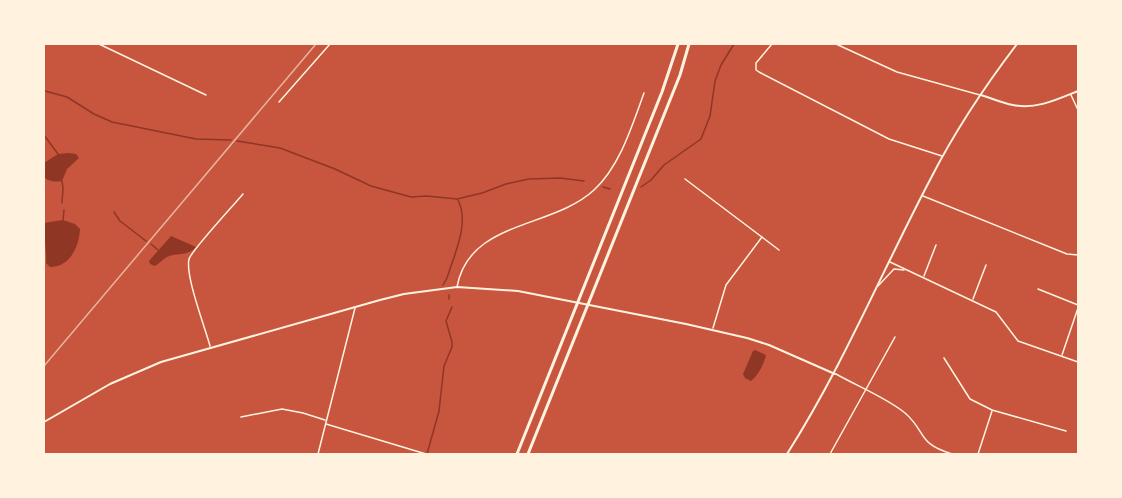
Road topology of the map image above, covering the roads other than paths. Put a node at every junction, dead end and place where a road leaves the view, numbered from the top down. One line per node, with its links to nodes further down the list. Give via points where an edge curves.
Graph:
1 (99, 44): 11 (street)
2 (330, 44): 13 (street)
3 (678, 44): 49 (highway)
4 (689, 44): 50 (highway)
5 (772, 44): 15 (street, via 756,63 759,72 889,140)
6 (836, 44): 12 (street, via 897,72)
7 (1017, 44): 12 (street)
8 (1078, 91): 10 (street)
9 (644, 93): 27 (street, via 617,158 602,182 573,206 489,239 465,266)
10 (1071, 94): 12 (street, via 1024,106); 14 (street)
11 (206, 95)
12 (980, 95): 15 (street)
13 (279, 102)
14 (1078, 110)
15 (943, 157): 18 (street)
16 (684, 178): 19 (street)
17 (243, 194): 35 (street, via 189,260 190,278)
18 (922, 196): 22 (street); 23 (street)
19 (762, 237): 21 (street); 33 (street, via 726,285)
20 (936, 245): 26 (street)
21 (779, 250)
22 (1078, 255)
23 (890, 262): 25 (street); 28 (street)
24 (986, 265): 30 (street)
25 (908, 270): 26 (street); 28 (street, via 894,269)
26 (924, 277): 30 (street)
27 (457, 287): 32 (street, via 404,294); 33 (street, via 511,290)
28 (878, 287): 39 (street)
29 (1038, 289): 31 (street)
30 (973, 300): 36 (street, via 996,312 1018,341)
31 (1078, 306): 36 (street)
32 (355, 308): 35 (street); 43 (street)
33 (713, 329): 39 (street, via 769,345)
34 (895, 337): 40 (street)
35 (210, 347): 44 (street, via 133,373)
36 (1062, 355): 38 (street)
37 (944, 358): 41 (street, via 970,399)
38 (1078, 362)
39 (835, 374): 40 (street); 51 (street)
40 (865, 390): 52 (street); 53 (street, via 903,412 930,445)
41 (992, 410): 46 (street); 54 (street)
42 (242, 417): 43 (street, via 282,409)
43 (326, 420): 45 (street)
44 (44, 422)
45 (326, 424): 47 (street); 48 (street)
46 (1066, 431)
47 (318, 454)
48 (426, 454)
49 (517, 454)
50 (528, 454)
51 (787, 454)
52 (830, 454)
53 (952, 454)
54 (978, 454)

